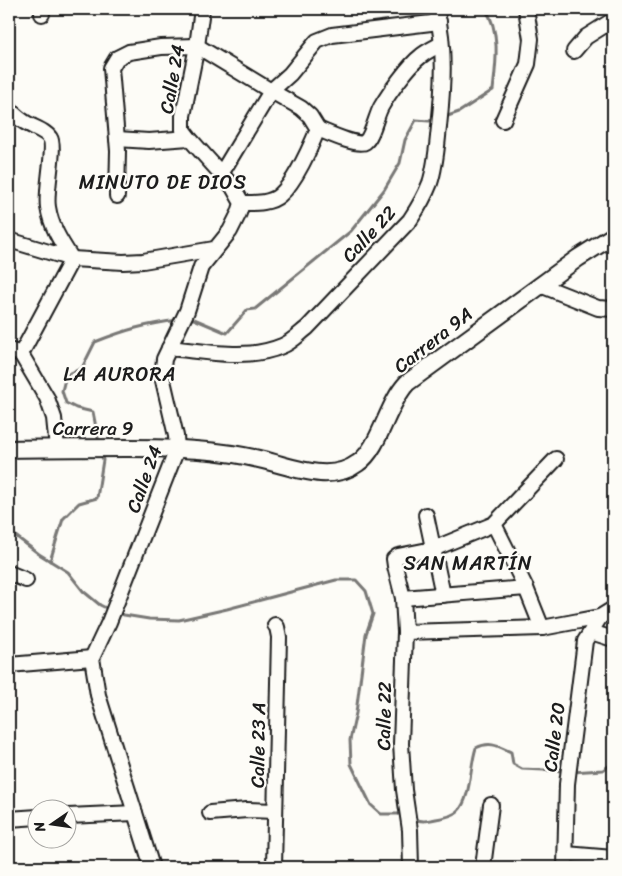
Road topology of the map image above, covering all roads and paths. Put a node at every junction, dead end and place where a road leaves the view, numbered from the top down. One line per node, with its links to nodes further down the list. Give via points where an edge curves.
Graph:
1 (202, 9): 6 (street, Calle 24)
2 (526, 10): 10 (street, via 531,39 528,64)
3 (438, 15): 5 (street, Calle 22); 8 (street, via 332,35 317,41)
4 (613, 20): 7 (street, via 586,37)
5 (441, 44): 11 (street, via 412,65 382,106 365,142 351,142); 23 (street, Calle 22, via 443,80 434,170 410,220 307,328 282,346 241,354)
6 (197, 46): 8 (street); 12 (street, Calle 24, via 183,116 184,130); 13 (street, via 137,50 117,58 111,68)
7 (574, 51)
8 (271, 91): 11 (street, via 301,108); 14 (street)
9 (9, 109): 20 (street, via 51,140 48,206 55,233)
10 (503, 120)
11 (318, 129): 16 (street, via 305,158 280,196 266,202)
12 (189, 138): 13 (street); 14 (street, Calle 24)
13 (117, 140): 15 (street)
14 (221, 174): 16 (street, Calle 24)
15 (117, 196)
16 (242, 203): 19 (street, Calle 24, via 230,231)
17 (613, 236): 21 (main road, Carrera 9A)
18 (9, 240): 20 (street)
19 (214, 249): 20 (street, via 143,261); 23 (street, Calle 24, via 201,267 184,317)
20 (72, 259): 24 (street)
21 (540, 284): 22 (street, via 598,308); 26 (main road, Carrera 9A, via 407,383 396,397 372,447 359,463 340,472 320,474 238,454)
22 (613, 309)
23 (169, 348): 26 (street, Calle 24, via 162,376)
24 (15, 352): 25 (street, via 48,398)
25 (57, 448): 26 (main road, Carrera 9); 27 (main road, Carrera 9)
26 (177, 448): 44 (street, Calle 24)
27 (9, 449)
28 (556, 459): 30 (street)
29 (426, 515): 31 (street)
30 (494, 524): 31 (street); 34 (street)
31 (433, 549): 35 (street); 36 (street, Calle 22, via 394,559)
32 (9, 573): 33 (street)
33 (26, 580)
34 (526, 588): 35 (street); 40 (street)
35 (443, 595): 36 (street)
36 (403, 598): 41 (street, Calle 22)
37 (613, 609): 38 (street)
38 (600, 617): 40 (street); 42 (street, Calle 20)
39 (275, 625): 47 (street, Calle 23 A, via 279,637)
40 (542, 628): 41 (street)
41 (405, 632): 57 (street, Calle 22, via 401,744)
42 (590, 632): 43 (street); 54 (street, Calle 20, via 585,641 569,764)
43 (613, 639)
44 (92, 658): 45 (street); 48 (street, via 98,695)
45 (9, 665)
46 (491, 805): 58 (street)
47 (275, 811): 49 (street); 56 (street, Calle 23 A)
48 (135, 813): 50 (street); 55 (street)
49 (210, 813)
50 (78, 816)
51 (28, 818): 52 (street)
52 (9, 819)
53 (613, 858): 54 (street)
54 (566, 861)
55 (152, 867)
56 (274, 867)
57 (411, 867)
58 (483, 867)

